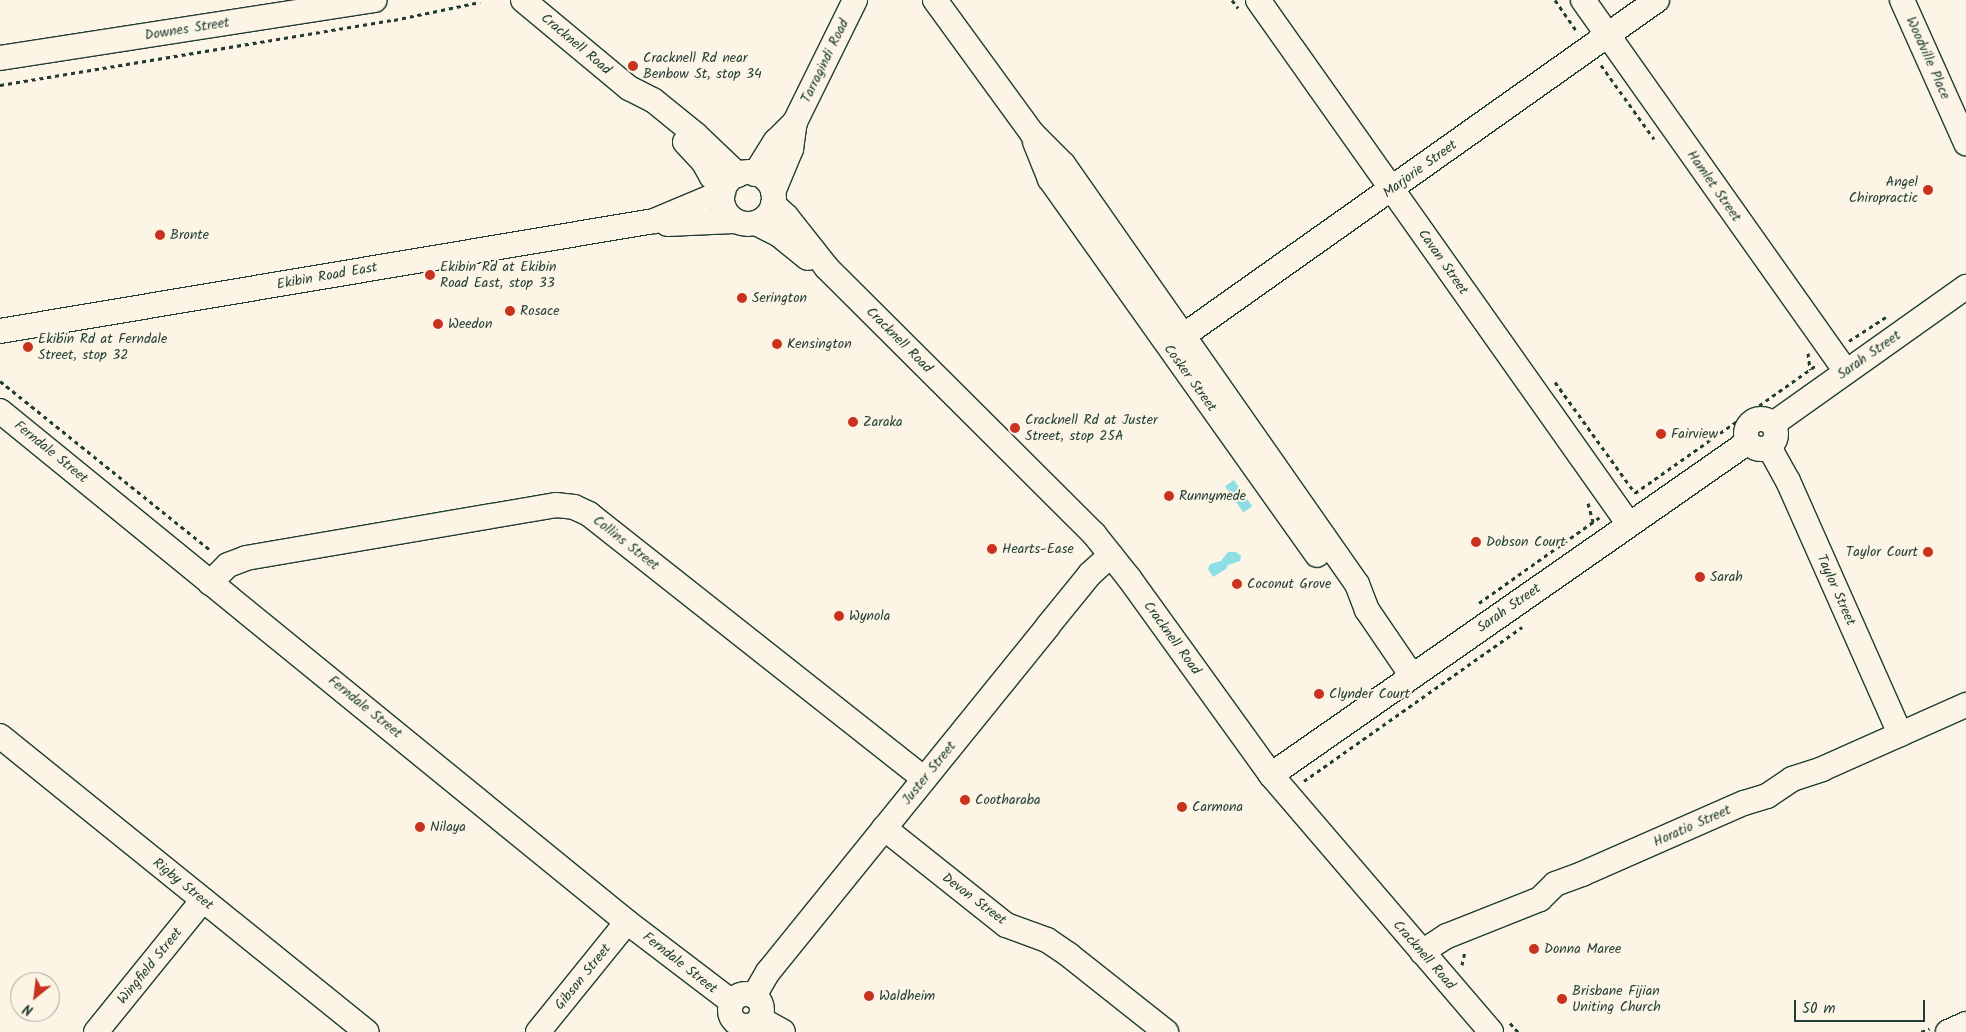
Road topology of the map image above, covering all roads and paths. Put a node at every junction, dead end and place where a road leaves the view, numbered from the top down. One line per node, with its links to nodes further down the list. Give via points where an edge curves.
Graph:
1 (375, 0): 13 (street, Downes Street)
2 (855, 0): 15 (street, Tarragindi Road)
3 (935, 0): 16 (street, Cosker Street)
4 (1258, 0): 19 (street, Cavan Street)
5 (1555, 0): 12 (path)
6 (1583, 0): 11 (street, Hamlet Street)
7 (1657, 0): 11 (street, Marjorie Street)
8 (1902, 0): 17 (street, Woodville Place)
9 (480, 2): 14 (path, via 394,20)
10 (535, 4): 18 (street, Cracknell Road, via 629,88 645,110 694,151 712,177)
11 (1607, 35): 19 (street, Marjorie Street); 28 (street, Hamlet Street)
12 (1583, 40)
13 (0, 58)
14 (0, 85)
15 (795, 122): 18 (street, Tarragindi Road); 20 (street, Tarragindi Road, via 791,149)
16 (1032, 133): 26 (street, Cosker Street, via 1063,164); 39 (street, Cosker Street, via 1050,179 1168,348 1342,591)
17 (1966, 143)
18 (735, 182): 20 (street, via 769,184); 21 (street, Ekibin Road East); 22 (street, via 724,208)
19 (1392, 189): 26 (street, Marjorie Street); 34 (street, Cavan Street)
20 (773, 198): 22 (street, via 764,219); 23 (street, Cracknell Road)
21 (654, 221): 22 (street, Ekibin Road East, via 672,225); 25 (street, Ekibin Road East)
22 (745, 222): 23 (street, Cracknell Road, via 778,234 801,254)
23 (827, 268): 36 (street, Cracknell Road, via 1063,502)
24 (1966, 287): 28 (street, Sarah Street)
25 (0, 331)
26 (1183, 336): 39 (street, Cosker Street, via 1357,584)
27 (1817, 365): 32 (path)
28 (1846, 371): 31 (street, Sarah Street, via 1772,424 1776,437)
29 (0, 381): 35 (path)
30 (0, 411): 37 (street, Ferndale Street)
31 (1758, 445): 34 (street, Sarah Street); 43 (street, Taylor Street, via 1788,481)
32 (1628, 498)
33 (1603, 515): 38 (path)
34 (1628, 523): 41 (street, Sarah Street)
35 (210, 550)
36 (1111, 555): 45 (street, Cracknell Road); 46 (street, Juster Street, via 1079,587)
37 (210, 583): 46 (street, Collins Street, via 228,565 246,558 556,505 574,507 590,514); 50 (street, Ferndale Street)
38 (1471, 608)
39 (1367, 610): 41 (street, Cosker Street)
40 (1524, 626): 47 (path)
41 (1412, 676): 45 (street, Sarah Street)
42 (1966, 705): 43 (street, Horatio Street)
43 (1900, 734): 52 (street, Horatio Street, via 1792,779 1767,796 1555,884 1540,899 1447,936)
44 (0, 736): 49 (street, Rigby Street)
45 (1271, 775): 52 (street, Cracknell Road)
46 (924, 779): 48 (street, Juster Street)
47 (1304, 781)
48 (884, 828): 54 (street, Juster Street); 60 (street, Devon Street, via 1006,925 1047,940)
49 (203, 900): 56 (street, Wingfield Street); 57 (street, Rigby Street)
50 (627, 922): 54 (street, Ferndale Street); 58 (street, Gibson Street)
51 (1466, 944): 53 (path)
52 (1422, 952): 61 (street, Cracknell Road)
53 (1462, 965)
54 (743, 999): 59 (street, via 762,1009 760,1019)
55 (1966, 1024): 62 (street)
56 (96, 1032)
57 (367, 1032)
58 (538, 1032)
59 (783, 1032)
60 (1166, 1032)
61 (1491, 1032)
62 (1948, 1032)

